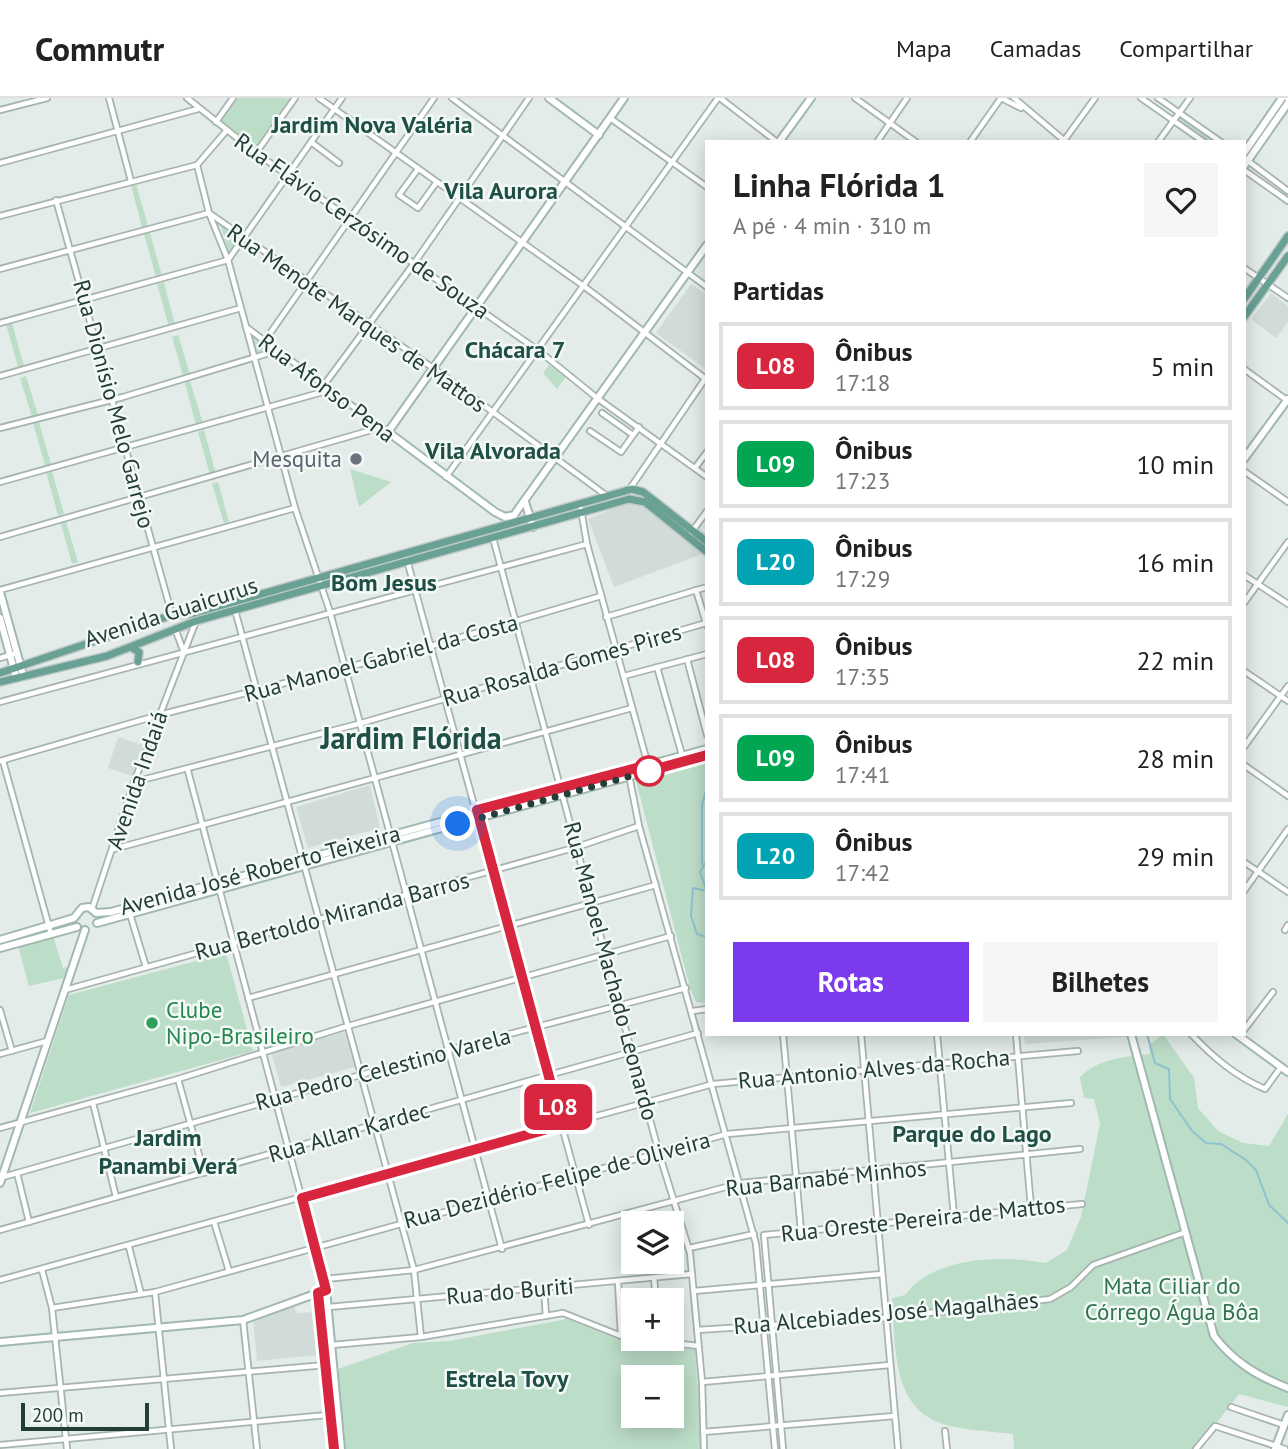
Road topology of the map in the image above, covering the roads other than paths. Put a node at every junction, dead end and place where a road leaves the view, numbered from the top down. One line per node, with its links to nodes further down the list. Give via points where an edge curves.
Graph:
1 (47, 98): 27 (street)
2 (109, 98): 34 (street)
3 (187, 98): 24 (street, Rua Flávio Cerzósimo de Souza)
4 (233, 98): 31 (street)
5 (295, 98): 48 (street)
6 (319, 98): 25 (street)
7 (342, 98): 25 (street)
8 (434, 98): 49 (street)
9 (452, 98): 35 (street)
10 (529, 98): 35 (street)
11 (549, 98): 36 (street)
12 (624, 98): 29 (street)
13 (719, 98): 37 (street); 55 (street)
14 (811, 98): 38 (street)
15 (855, 98): 32 (street)
16 (907, 98): 32 (street)
17 (1001, 98): 26 (street); 41 (street)
18 (1014, 98): 26 (street)
19 (1095, 98): 43 (street)
20 (1141, 98): 30 (street)
21 (1158, 98): 28 (street)
22 (1190, 98): 28 (street)
23 (1286, 99): 50 (street)
24 (199, 109): 31 (street, Rua Flávio Cerzósimo de Souza); 34 (street)
25 (334, 109): 47 (street); 49 (street)
26 (1025, 109): 42 (street)
27 (0, 110)
28 (1180, 113): 30 (street); 46 (street)
29 (610, 118): 36 (street); 55 (street)
30 (1174, 121): 44 (street); 45 (street)
31 (216, 122): 33 (street, Rua Flávio Cerzósimo de Souza)
32 (890, 123): 39 (street); 40 (street)
33 (227, 130): 48 (street, Rua Flávio Cerzósimo de Souza); 56 (street)
34 (117, 131): 53 (street); 59 (street)
35 (502, 134): 60 (street); 64 (street)
36 (599, 135): 60 (street)
37 (775, 140)
38 (780, 140)
39 (878, 140)
40 (913, 140)
41 (971, 140)
42 (1064, 140)
43 (1066, 140)
44 (1160, 140)
45 (1201, 140)
46 (1218, 140)
47 (311, 142): 54 (street); 58 (street)
48 (256, 153): 58 (street, Rua Flávio Cerzósimo de Souza)
49 (396, 154): 57 (street); 69 (street)
50 (1246, 159)
51 (1246, 162): 63 (street)
52 (1246, 162): 66 (street)
53 (0, 163)
54 (339, 163)
55 (672, 163): 62 (street); 70 (street)
56 (197, 165): 59 (street); 67 (street)
57 (418, 169): 61 (street); 61 (street, via 399,195 414,207 418,208)
58 (290, 174): 69 (street, Rua Flávio Cerzósimo de Souza); 72 (street)
59 (131, 181): 65 (street)
60 (566, 181): 70 (street); 73 (street)
61 (436, 183): 64 (street)
62 (705, 186)
63 (1288, 191)
64 (459, 198): 73 (street); 78 (street)
65 (56, 200): 68 (street); 75 (street, Rua Dionísio Melo Garrejo)
66 (1288, 201)
67 (209, 213): 72 (street, Rua Menote Marques de Mattos); 75 (street); 77 (street)
68 (0, 216)
69 (351, 218): 78 (street, Rua Flávio Cerzósimo de Souza); 83 (street)
70 (628, 226): 81 (street); 86 (street)
71 (1288, 236): 82 (main road)
72 (245, 237): 77 (street); 83 (street, Rua Menote Marques de Mattos)
73 (522, 242): 86 (street); 90 (street)
74 (705, 248): 81 (street)
75 (72, 250): 79 (street); 89 (street, Rua Dionísio Melo Garrejo)
76 (1288, 256): 84 (main road)
77 (228, 260): 89 (street); 91 (street)
78 (415, 262): 90 (street, Rua Flávio Cerzósimo de Souza); 94 (street)
79 (0, 269)
80 (1246, 269): 82 (street)
81 (687, 272): 85 (street); 96 (street)
82 (1259, 278): 84 (street); 87 (main road)
83 (308, 279): 94 (street, Rua Menote Marques de Mattos); 97 (street)
84 (1268, 285): 88 (street); 92 (main road)
85 (705, 286)
86 (585, 287): 96 (street); 100 (street)
87 (1246, 296)
88 (1288, 298)
89 (86, 299): 93 (street); 98 (street, Rua Dionísio Melo Garrejo)
90 (477, 307): 100 (street, Rua Flávio Cerzósimo de Souza); 102 (street)
91 (241, 308): 95 (street); 98 (street)
92 (1246, 314)
93 (0, 323)
94 (370, 324): 102 (street, Rua Menote Marques de Mattos); 107 (street)
95 (245, 326): 97 (street, Rua Afonso Pena); 101 (street)
96 (644, 334): 105 (street); 109 (street)
97 (264, 342): 99 (street, Rua Afonso Pena)
98 (100, 349): 104 (street); 110 (street, Rua Dionísio Melo Garrejo)
99 (276, 351): 101 (street); 107 (street, Rua Afonso Pena)
100 (539, 351): 109 (street, Rua Flávio Cerzósimo de Souza); 114 (street)
101 (253, 360): 110 (street); 112 (street)
102 (433, 368): 114 (street, Rua Menote Marques de Mattos); 119 (street)
103 (1246, 370): 111 (street)
104 (0, 376)
105 (705, 377)
106 (705, 379): 121 (street)
107 (324, 385): 108 (street, Rua Afonso Pena)
108 (330, 390): 112 (street); 115 (street, Rua Afonso Pena)
109 (597, 398): 116 (street, Rua Flávio Cerzósimo de Souza); 126 (street)
110 (113, 399): 117 (street); 122 (street, Rua Dionísio Melo Garrejo)
111 (1288, 400): 124 (street)
112 (269, 408): 122 (street); 125 (street)
113 (602, 413): 120 (street)
114 (492, 414): 126 (street, Rua Menote Marques de Mattos); 130 (street)
115 (382, 427): 119 (street, Rua Afonso Pena); 125 (street)
116 (639, 427): 120 (street); 121 (street, Rua Flávio Cerzósimo de Souza)
117 (0, 428)
118 (590, 431): 120 (street, via 621,452)
119 (388, 432): 130 (street, Rua Afonso Pena)
120 (633, 435)
121 (660, 442): 127 (street, Rua Flávio Cerzósimo de Souza); 133 (street)
122 (127, 448): 131 (street); 135 (street, Rua Dionísio Melo Garrejo)
123 (705, 455): 127 (street)
124 (1246, 456)
125 (282, 457): 135 (street); 139 (street)
126 (554, 460): 132 (street, Rua Menote Marques de Mattos); 137 (street)
127 (695, 468): 129 (street, Rua Flávio Cerzósimo de Souza)
128 (1246, 472): 138 (street)
129 (705, 476)
130 (445, 477): 141 (street, Rua Afonso Pena)
131 (0, 482)
132 (590, 485): 134 (street, Rua Menote Marques de Mattos); 136 (street)
133 (630, 490): 134 (main road, Avenida Guaicurus); 144 (main road, via 643,492)
134 (607, 496): 136 (main road, Avenida Guaicurus)
135 (138, 497): 146 (street); 150 (street, Rua Dionísio Melo Garrejo)
136 (592, 501): 140 (main road, Avenida Guaicurus)
137 (525, 502): 141 (street, via 510,517); 143 (street)
138 (1288, 502)
139 (295, 508): 150 (street); 155 (street)
140 (581, 508): 143 (main road, Avenida Guaicurus); 144 (main road, Avenida Guaicurus, via 637,499); 149 (street)
141 (495, 512): 145 (street)
142 (705, 514): 144 (street)
143 (532, 523): 145 (main road, Avenida Guaicurus)
144 (691, 534): 147 (main road); 151 (main road)
145 (492, 535): 152 (main road, Avenida Guaicurus); 153 (street, Rua Manoel Machado Leonardo)
146 (0, 537)
147 (705, 541)
148 (1288, 542): 156 (street)
149 (587, 544): 153 (street); 162 (street)
150 (153, 546): 161 (street); 166 (street, Rua Dionísio Melo Garrejo)
151 (705, 550)
152 (407, 558): 155 (main road, Avenida Guaicurus); 157 (main road, Avenida Guaicurus); 159 (street)
153 (501, 566): 159 (street); 172 (street, Rua Manoel Machado Leonardo)
154 (1246, 576): 156 (street)
155 (317, 578): 157 (street); 165 (main road, Avenida Guaicurus)
156 (1258, 584): 163 (street); 164 (street)
157 (321, 588): 165 (main road, Avenida Guaicurus); 167 (street)
158 (705, 588): 160 (street)
159 (414, 590): 167 (street); 177 (street)
160 (696, 590): 168 (street); 171 (street)
161 (0, 591): 181 (street)
162 (601, 596): 168 (street); 172 (street, Rua Manoel Gabriel da Costa)
163 (1246, 600)
164 (1288, 604)
165 (234, 606): 166 (main road, Avenida Guaicurus, via 191,614); 170 (main road, Avenida Guaicurus); 175 (street)
166 (172, 612): 174 (main road); 176 (main road, Avenida Guaicurus)
167 (330, 612): 175 (street); 188 (street)
168 (606, 617): 179 (street)
169 (0, 618): 181 (street)
170 (196, 621): 174 (main road, Avenida Guaicurus); 180 (street, Avenida Indaiá)
171 (705, 621)
172 (516, 622): 177 (street, Rua Manoel Gabriel da Costa); 192 (street, Rua Manoel Machado Leonardo)
173 (705, 624): 179 (street, Rua Rosalda Gomes Pires)
174 (176, 631): 178 (main road, Avenida Guaicurus); 180 (street)
175 (243, 636): 180 (street); 196 (street)
176 (100, 637): 183 (main road, via 92,651); 189 (main road, Avenida Guaicurus)
177 (431, 646): 188 (street, Rua Manoel Gabriel da Costa); 198 (street)
178 (132, 648): 183 (main road, Avenida Guaicurus); 186 (main road, via 139,652)
179 (615, 650): 192 (street, Rua Rosalda Gomes Pires); 193 (street)
180 (183, 651): 186 (street); 202 (street, Avenida Indaiá)
181 (14, 653): 184 (street); 189 (street)
182 (705, 654): 185 (street, Rua Rosalda Gomes Pires)
183 (107, 656): 189 (main road, Avenida Guaicurus)
184 (0, 658)
185 (687, 659): 187 (street, Rua Rosalda Gomes Pires); 204 (street)
186 (138, 662): 200 (street)
187 (657, 667): 193 (street, Rua Rosalda Gomes Pires); 209 (street)
188 (343, 668): 196 (street, Rua Manoel Gabriel da Costa); 203 (street)
189 (18, 672): 191 (main road, Avenida Guaicurus); 194 (main road, Avenida Guaicurus)
190 (1246, 672): 197 (street)
191 (0, 673)
192 (530, 674): 198 (street, Rua Rosalda Gomes Pires); 205 (street, Rua Manoel Machado Leonardo)
193 (624, 676): 201 (street)
194 (0, 682)
195 (1288, 686): 197 (street)
196 (257, 691): 202 (street, Rua Manoel Gabriel da Costa); 207 (street)
197 (1281, 696): 199 (street); 206 (street)
198 (444, 699): 203 (street, Rua Rosalda Gomes Pires); 211 (street)
199 (1288, 701)
200 (0, 702)
201 (632, 708): 205 (street); 214 (street)
202 (159, 715): 212 (street, Rua Manoel Gabriel da Costa); 218 (street, Avenida Indaiá)
203 (358, 724): 207 (street, Rua Rosalda Gomes Pires); 217 (street)
204 (705, 727)
205 (545, 732): 211 (street); 219 (street, Rua Manoel Machado Leonardo)
206 (1246, 744)
207 (272, 748): 215 (street, Rua Rosalda Gomes Pires); 221 (street)
208 (705, 749): 209 (street, Avenida José Roberto Teixeira)
209 (682, 755): 214 (street, Avenida José Roberto Teixeira)
210 (705, 755): 214 (street, Avenida José Roberto Teixeira)
211 (461, 756): 217 (street); 222 (street)
212 (1, 761): 248 (street)
213 (1246, 766): 220 (street)
214 (648, 768): 216 (street, Avenida José Roberto Teixeira)
215 (188, 771): 218 (street, Rua Rosalda Gomes Pires); 223 (street)
216 (629, 773): 219 (street, Avenida José Roberto Teixeira); 224 (street)
217 (374, 778): 221 (street); 226 (street)
218 (134, 782): 228 (street, Avenida Indaiá)
219 (563, 791): 222 (street, Avenida José Roberto Teixeira); 227 (street, Rua Manoel Machado Leonardo)
220 (1288, 796)
221 (288, 804): 223 (street); 229 (street)
222 (478, 814): 226 (street, Avenida José Roberto Teixeira); 232 (street)
223 (201, 826): 228 (street); 235 (street)
224 (639, 826): 227 (street, Rua Bertoldo Miranda Barros); 234 (street)
225 (1288, 829): 233 (street)
226 (391, 838): 229 (street, Avenida José Roberto Teixeira); 231 (street); 238 (street)
227 (577, 848): 232 (street, Rua Bertoldo Miranda Barros); 239 (street, Rua Manoel Machado Leonardo)
228 (114, 849): 240 (street, Avenida Indaiá)
229 (302, 858): 231 (street); 235 (street, Avenida José Roberto Teixeira)
230 (1246, 863): 233 (street)
231 (305, 866): 235 (street); 243 (street)
232 (492, 871): 238 (street, Rua Bertoldo Miranda Barros); 246 (street)
233 (1258, 872): 236 (street); 237 (street)
234 (656, 885): 239 (street); 249 (street)
235 (216, 886): 241 (street, Avenida José Roberto Teixeira); 251 (street)
236 (1246, 888)
237 (1288, 892)
238 (406, 896): 243 (street, Rua Bertoldo Miranda Barros); 253 (street)
239 (593, 903): 246 (street); 254 (street, Rua Manoel Machado Leonardo)
240 (94, 911): 241 (street, Avenida José Roberto Teixeira); 242 (street, Avenida José Roberto Teixeira, via 82,908); 244 (street, Avenida José Roberto Teixeira)
241 (129, 911): 244 (street, Avenida José Roberto Teixeira); 255 (street)
242 (74, 918): 245 (street); 248 (street, Avenida José Roberto Teixeira)
243 (320, 918): 251 (street, Rua Bertoldo Miranda Barros); 256 (street)
244 (97, 923): 247 (street, Avenida José Roberto Teixeira)
245 (77, 926): 247 (street); 248 (street, Avenida José Roberto Teixeira)
246 (507, 927): 253 (street); 257 (street)
247 (85, 930): 259 (street)
248 (50, 931): 250 (street, Avenida José Roberto Teixeira); 252 (street, Avenida José Roberto Teixeira)
249 (671, 936): 254 (street); 258 (street)
250 (0, 940)
251 (233, 944): 255 (street, Rua Bertoldo Miranda Barros); 261 (street)
252 (0, 948)
253 (421, 952): 256 (street); 262 (street)
254 (608, 955): 257 (street); 263 (street, Rua Manoel Machado Leonardo)
255 (146, 967): 259 (street, Rua Bertoldo Miranda Barros)
256 (335, 976): 261 (street); 267 (street)
257 (521, 977): 262 (street); 269 (street)
258 (686, 988): 263 (street, Rua Pedro Celestino Varela); 266 (street)
259 (65, 990): 278 (street)
260 (1273, 992): 268 (street)
261 (248, 998): 284 (street)
262 (434, 1002): 267 (street); 279 (street)
263 (620, 1004): 269 (street, Rua Pedro Celestino Varela); 282 (street, Rua Manoel Machado Leonardo)
264 (705, 1009): 266 (street)
265 (0, 1010): 280 (street)
266 (693, 1011): 270 (street)
267 (348, 1026): 284 (street); 290 (street)
268 (1246, 1026)
269 (536, 1027): 279 (street, Rua Pedro Celestino Varela); 291 (street)
270 (698, 1033): 282 (street, Rua Allan Kardec); 294 (street)
271 (783, 1036): 292 (street)
272 (861, 1036): 288 (street)
273 (937, 1036): 286 (street)
274 (1016, 1036): 285 (street)
275 (1132, 1036): 339 (street)
276 (1194, 1036): 287 (street, via 1219,1063 1265,1089)
277 (1242, 1036): 287 (street)
278 (47, 1041): 280 (street); 304 (street)
279 (447, 1050): 290 (street, Rua Pedro Celestino Varela); 296 (street)
280 (12, 1051): 283 (street)
281 (1078, 1051): 285 (street, Rua Antonio Alves da Rocha)
282 (633, 1053): 291 (street, Rua Allan Kardec); 299 (street, Rua Manoel Machado Leonardo)
283 (0, 1054)
284 (262, 1054): 293 (street); 295 (street)
285 (1018, 1055): 286 (street, Rua Antonio Alves da Rocha); 300 (street)
286 (940, 1062): 288 (street, Rua Antonio Alves da Rocha); 301 (street)
287 (1281, 1067): 289 (street)
288 (864, 1070): 292 (street, Rua Antonio Alves da Rocha); 302 (street)
289 (1288, 1072)
290 (362, 1074): 295 (street, Rua Pedro Celestino Varela); 305 (street)
291 (550, 1077): 296 (street, Rua Allan Kardec); 306 (street)
292 (787, 1077): 294 (street, Rua Antonio Alves da Rocha); 308 (street)
293 (178, 1079): 297 (street); 303 (street)
294 (713, 1084): 299 (street, Rua Antonio Alves da Rocha); 309 (street)
295 (274, 1099): 303 (street, Rua Pedro Celestino Varela); 310 (street)
296 (461, 1100): 305 (street, Rua Allan Kardec); 313 (street)
297 (93, 1103): 304 (street); 311 (street)
298 (1071, 1103): 300 (street, Rua Dezidério Felipe de Oliveira)
299 (646, 1104): 306 (street, Rua Antonio Alves da Rocha); 314 (street, Rua Manoel Machado Leonardo)
300 (1022, 1107): 301 (street, Rua Dezidério Felipe de Oliveira); 315 (street)
301 (945, 1114): 302 (street, Rua Dezidério Felipe de Oliveira); 316 (street)
302 (868, 1121): 308 (street, Rua Dezidério Felipe de Oliveira); 317 (street)
303 (190, 1122): 311 (street, Rua Pedro Celestino Varela); 319 (street)
304 (18, 1124): 307 (street); 323 (street)
305 (375, 1124): 310 (street, Rua Allan Kardec); 320 (street)
306 (562, 1125): 313 (street, Rua Antonio Alves da Rocha); 321 (street)
307 (0, 1128)
308 (791, 1128): 309 (street, Rua Dezidério Felipe de Oliveira); 322 (street)
309 (727, 1134): 314 (street, Rua Dezidério Felipe de Oliveira); 324 (street)
310 (288, 1148): 319 (street, Rua Allan Kardec); 326 (street)
311 (104, 1149): 318 (street, Rua Pedro Celestino Varela); 325 (street)
312 (1080, 1149): 315 (street, Rua Barnabé Minhos)
313 (476, 1150): 320 (street, Rua Antonio Alves da Rocha); 327 (street)
314 (660, 1153): 321 (street, Rua Dezidério Felipe de Oliveira); 328 (street, Rua Manoel Machado Leonardo)
315 (1027, 1157): 316 (street, Rua Barnabé Minhos); 330 (street)
316 (949, 1164): 317 (street, Rua Barnabé Minhos); 331 (street)
317 (874, 1172): 322 (street, Rua Barnabé Minhos); 335 (street)
318 (17, 1173): 323 (street, Rua Pedro Celestino Varela); 332 (street)
319 (204, 1173): 325 (street, Rua Allan Kardec)
320 (387, 1176): 326 (street, Rua Antonio Alves da Rocha); 334 (street)
321 (576, 1176): 327 (street, Rua Dezidério Felipe de Oliveira); 336 (street)
322 (796, 1179): 324 (street, Rua Barnabé Minhos); 338 (street)
323 (1, 1180)
324 (741, 1183): 328 (street, Rua Barnabé Minhos); 340 (street)
325 (116, 1197): 332 (street, Rua Allan Kardec)
326 (302, 1198): 333 (street, Rua Antonio Alves da Rocha); 342 (street)
327 (489, 1199): 334 (street, Rua Dezidério Felipe de Oliveira); 344 (street)
328 (673, 1201): 336 (street, Rua Barnabé Minhos); 343 (street, Rua Manoel Machado Leonardo)
329 (1082, 1204): 330 (street, Rua Oreste Pereira de Mattos)
330 (1031, 1208): 331 (street, Rua Oreste Pereira de Mattos)
331 (954, 1216): 335 (street, Rua Oreste Pereira de Mattos)
332 (29, 1222): 337 (street, Rua Allan Kardec)
333 (214, 1223): 341 (street, Rua Antonio Alves da Rocha); 347 (street)
334 (401, 1223): 342 (street, Rua Dezidério Felipe de Oliveira); 346 (street)
335 (878, 1223): 338 (street, Rua Oreste Pereira de Mattos); 349 (street)
336 (589, 1225): 344 (street, Rua Barnabé Minhos)
337 (0, 1230)
338 (802, 1231): 355 (street, Rua Oreste Pereira de Mattos, via 764,1235)
339 (1183, 1233): 367 (street, Rua Alcebiades José Magalhães, via 1093,1265 1071,1287 1050,1298); 389 (street, via 1213,1336 1229,1356)
340 (754, 1234): 343 (street, Rua Oreste Pereira de Mattos); 354 (street)
341 (128, 1247): 345 (street, Rua Antonio Alves da Rocha); 362 (street)
342 (316, 1247): 347 (street, Rua Dezidério Felipe de Oliveira); 351 (street)
343 (689, 1248): 348 (street, Rua Manoel Machado Leonardo)
344 (502, 1249): 346 (street, Rua Barnabé Minhos)
345 (41, 1270): 352 (street, Rua Antonio Alves da Rocha); 365 (street)
346 (414, 1270): 351 (street, Rua Barnabé Minhos); 363 (street)
347 (229, 1271): 360 (street, Rua Dezidério Felipe de Oliveira)
348 (692, 1274): 350 (street, Rua do Buriti); 359 (street, Rua Manoel Machado Leonardo)
349 (882, 1275): 355 (street); 367 (street)
350 (654, 1278): 353 (street, Rua do Buriti); 357 (street)
351 (325, 1279): 358 (street)
352 (0, 1280)
353 (618, 1281): 356 (street, Rua do Buriti); 373 (street)
354 (760, 1286): 355 (street); 359 (street); 370 (street)
355 (768, 1286): 369 (street)
356 (544, 1288): 363 (street, Rua do Buriti); 366 (street)
357 (655, 1288)
358 (326, 1290): 361 (street); 364 (street)
359 (694, 1291): 372 (street, Rua Manoel Machado Leonardo)
360 (155, 1292): 362 (street, Rua Dezidério Felipe de Oliveira); 371 (street)
361 (318, 1293): 368 (street); 381 (street)
362 (141, 1294): 365 (street, Rua Dezidério Felipe de Oliveira)
363 (418, 1299): 364 (street, Rua do Buriti); 374 (street)
364 (329, 1307): 378 (street)
365 (52, 1308): 375 (street)
366 (546, 1316): 373 (street, via 571,1314); 374 (street)
367 (885, 1318): 369 (street, Rua Alcebiades José Magalhães); 382 (street)
368 (243, 1320): 371 (street); 383 (street)
369 (771, 1324): 370 (street, Rua Alcebiades José Magalhães); 385 (street)
370 (763, 1326): 372 (street, Rua Alcebiades José Magalhães); 384 (street)
371 (159, 1329): 375 (street); 386 (street)
372 (697, 1329): 379 (street, Rua Manoel Machado Leonardo)
373 (621, 1336)
374 (421, 1337): 378 (street)
375 (55, 1338): 376 (street); 388 (street)
376 (0, 1342)
377 (684, 1344): 379 (street)
378 (332, 1345): 380 (street)
379 (698, 1346): 387 (street, Rua Manoel Machado Leonardo)
380 (333, 1364): 381 (street); 392 (street)
381 (324, 1365): 383 (street); 392 (street)
382 (890, 1365): 385 (street); 394 (street)
383 (248, 1371): 386 (street); 395 (street)
384 (768, 1376): 385 (street); 387 (street); 397 (street)
385 (775, 1376): 398 (street)
386 (165, 1379): 388 (street); 399 (street)
387 (702, 1382): 401 (street, Rua Manoel Machado Leonardo)
388 (61, 1388): 390 (street); 402 (street)
389 (1288, 1388)
390 (0, 1393)
391 (1231, 1407): 396 (street)
392 (334, 1414): 395 (street); 408 (street); 409 (street)
393 (1288, 1415): 396 (street)
394 (895, 1416): 398 (street); 413 (street)
395 (254, 1423): 399 (street); 407 (street)
396 (1284, 1425): 404 (street)
397 (773, 1426): 398 (street); 401 (street); 411 (street)
398 (781, 1426): 412 (street)
399 (169, 1430): 402 (street); 406 (street)
400 (945, 1431): 414 (street)
401 (703, 1432): 410 (street, Rua Manoel Machado Leonardo)
402 (66, 1439): 403 (street); 405 (street)
403 (0, 1445)
404 (1276, 1447): 415 (street, via 1215,1426); 416 (street)
405 (67, 1449)
406 (171, 1449)
407 (257, 1449)
408 (334, 1449)
409 (341, 1449)
410 (705, 1449)
411 (775, 1449)
412 (783, 1449)
413 (898, 1449)
414 (947, 1449)
415 (1196, 1449)
416 (1285, 1449)

